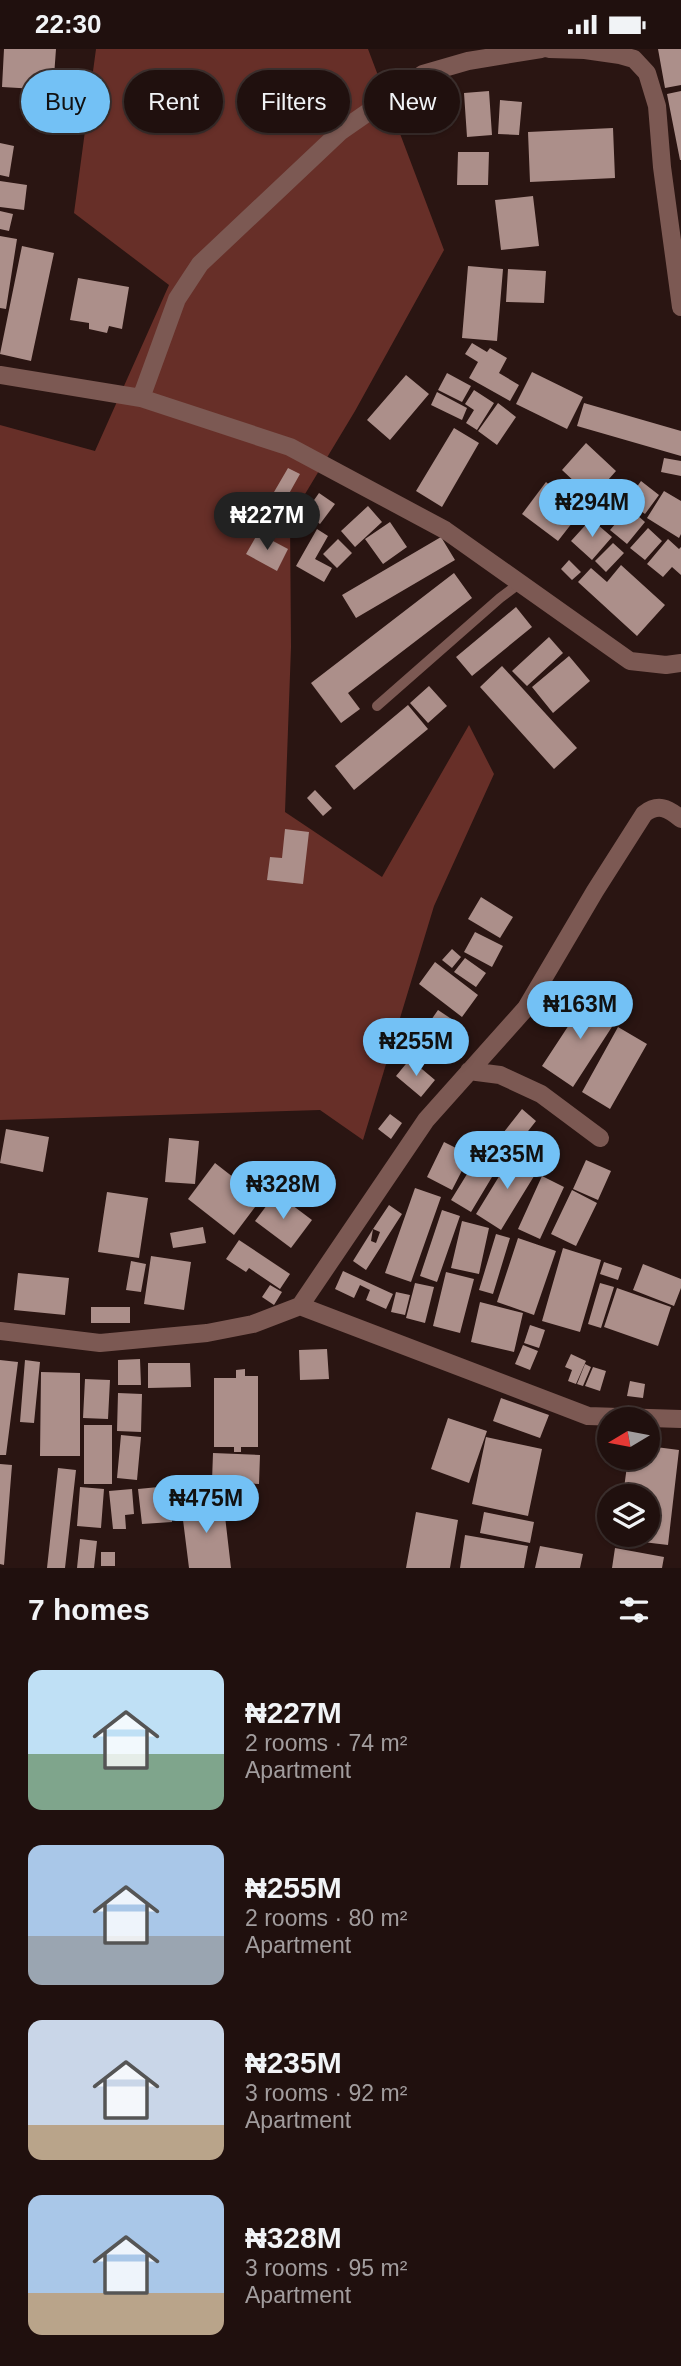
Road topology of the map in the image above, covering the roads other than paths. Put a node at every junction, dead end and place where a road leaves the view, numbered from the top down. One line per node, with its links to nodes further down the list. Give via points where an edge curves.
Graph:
1 (541, 49): 5 (street, via 423,73 341,131 200,264 177,299)
2 (549, 49): 3 (street, via 620,55 634,59 647,73 657,106)
3 (681, 307)
4 (0, 375): 5 (street)
5 (141, 398): 6 (street, via 290,447 445,530)
6 (520, 583): 7 (street, via 630,661); 8 (lane)
7 (681, 663)
8 (377, 706)
9 (681, 819): 10 (street, via 664,807 644,814 526,1008)
10 (469, 1070): 11 (street, via 500,1075 541,1094); 12 (street, via 426,1121)
11 (600, 1138)
12 (300, 1306): 13 (street, via 253,1324 207,1333 100,1343); 14 (street, via 588,1416)
13 (0, 1331)
14 (681, 1419)

